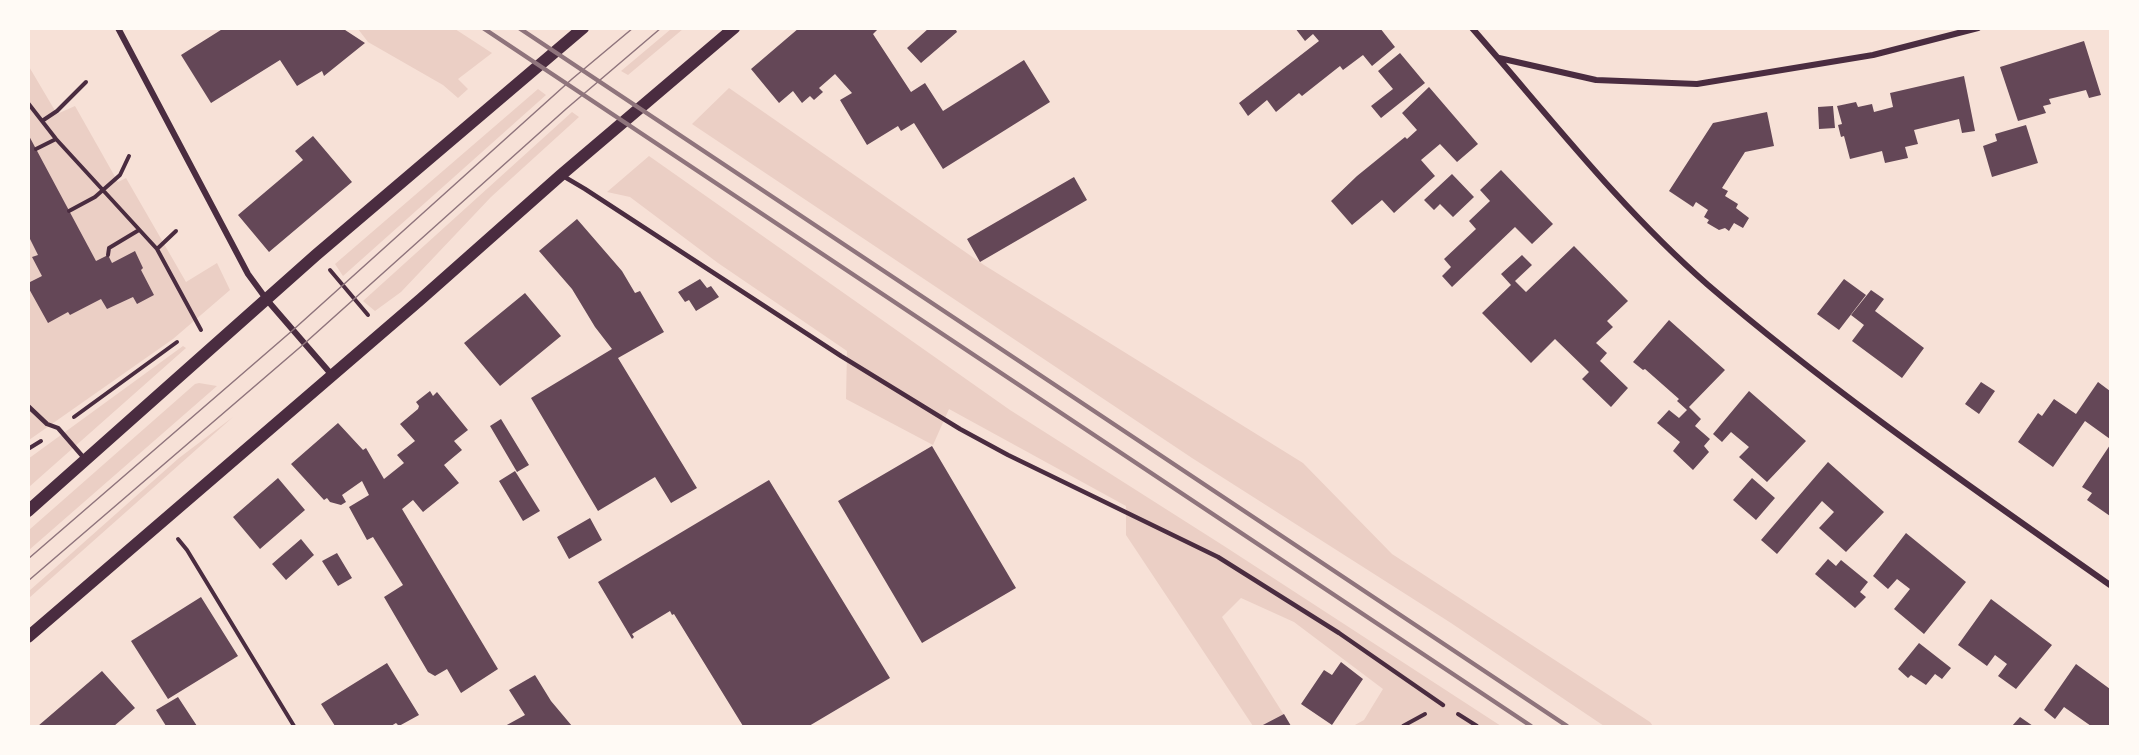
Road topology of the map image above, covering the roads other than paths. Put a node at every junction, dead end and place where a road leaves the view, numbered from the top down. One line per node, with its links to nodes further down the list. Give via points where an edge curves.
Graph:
1 (118, 28): 8 (street, via 248,274)
2 (583, 28): 8 (main road)
3 (734, 28): 7 (main road)
4 (1472, 28): 6 (street)
5 (1978, 28): 6 (street, via 1873,55 1697,84 1596,80)
6 (1498, 58): 13 (street, via 1609,188 1707,284 1831,385)
7 (561, 175): 9 (main road); 15 (lane, via 950,423 1218,557 1339,633)
8 (267, 300): 9 (street); 11 (main road)
9 (332, 374): 14 (main road)
10 (28, 406): 11 (lane, via 47,424 58,428)
11 (86, 460): 12 (main road)
12 (28, 511)
13 (2110, 585)
14 (28, 637)
15 (1443, 705)

